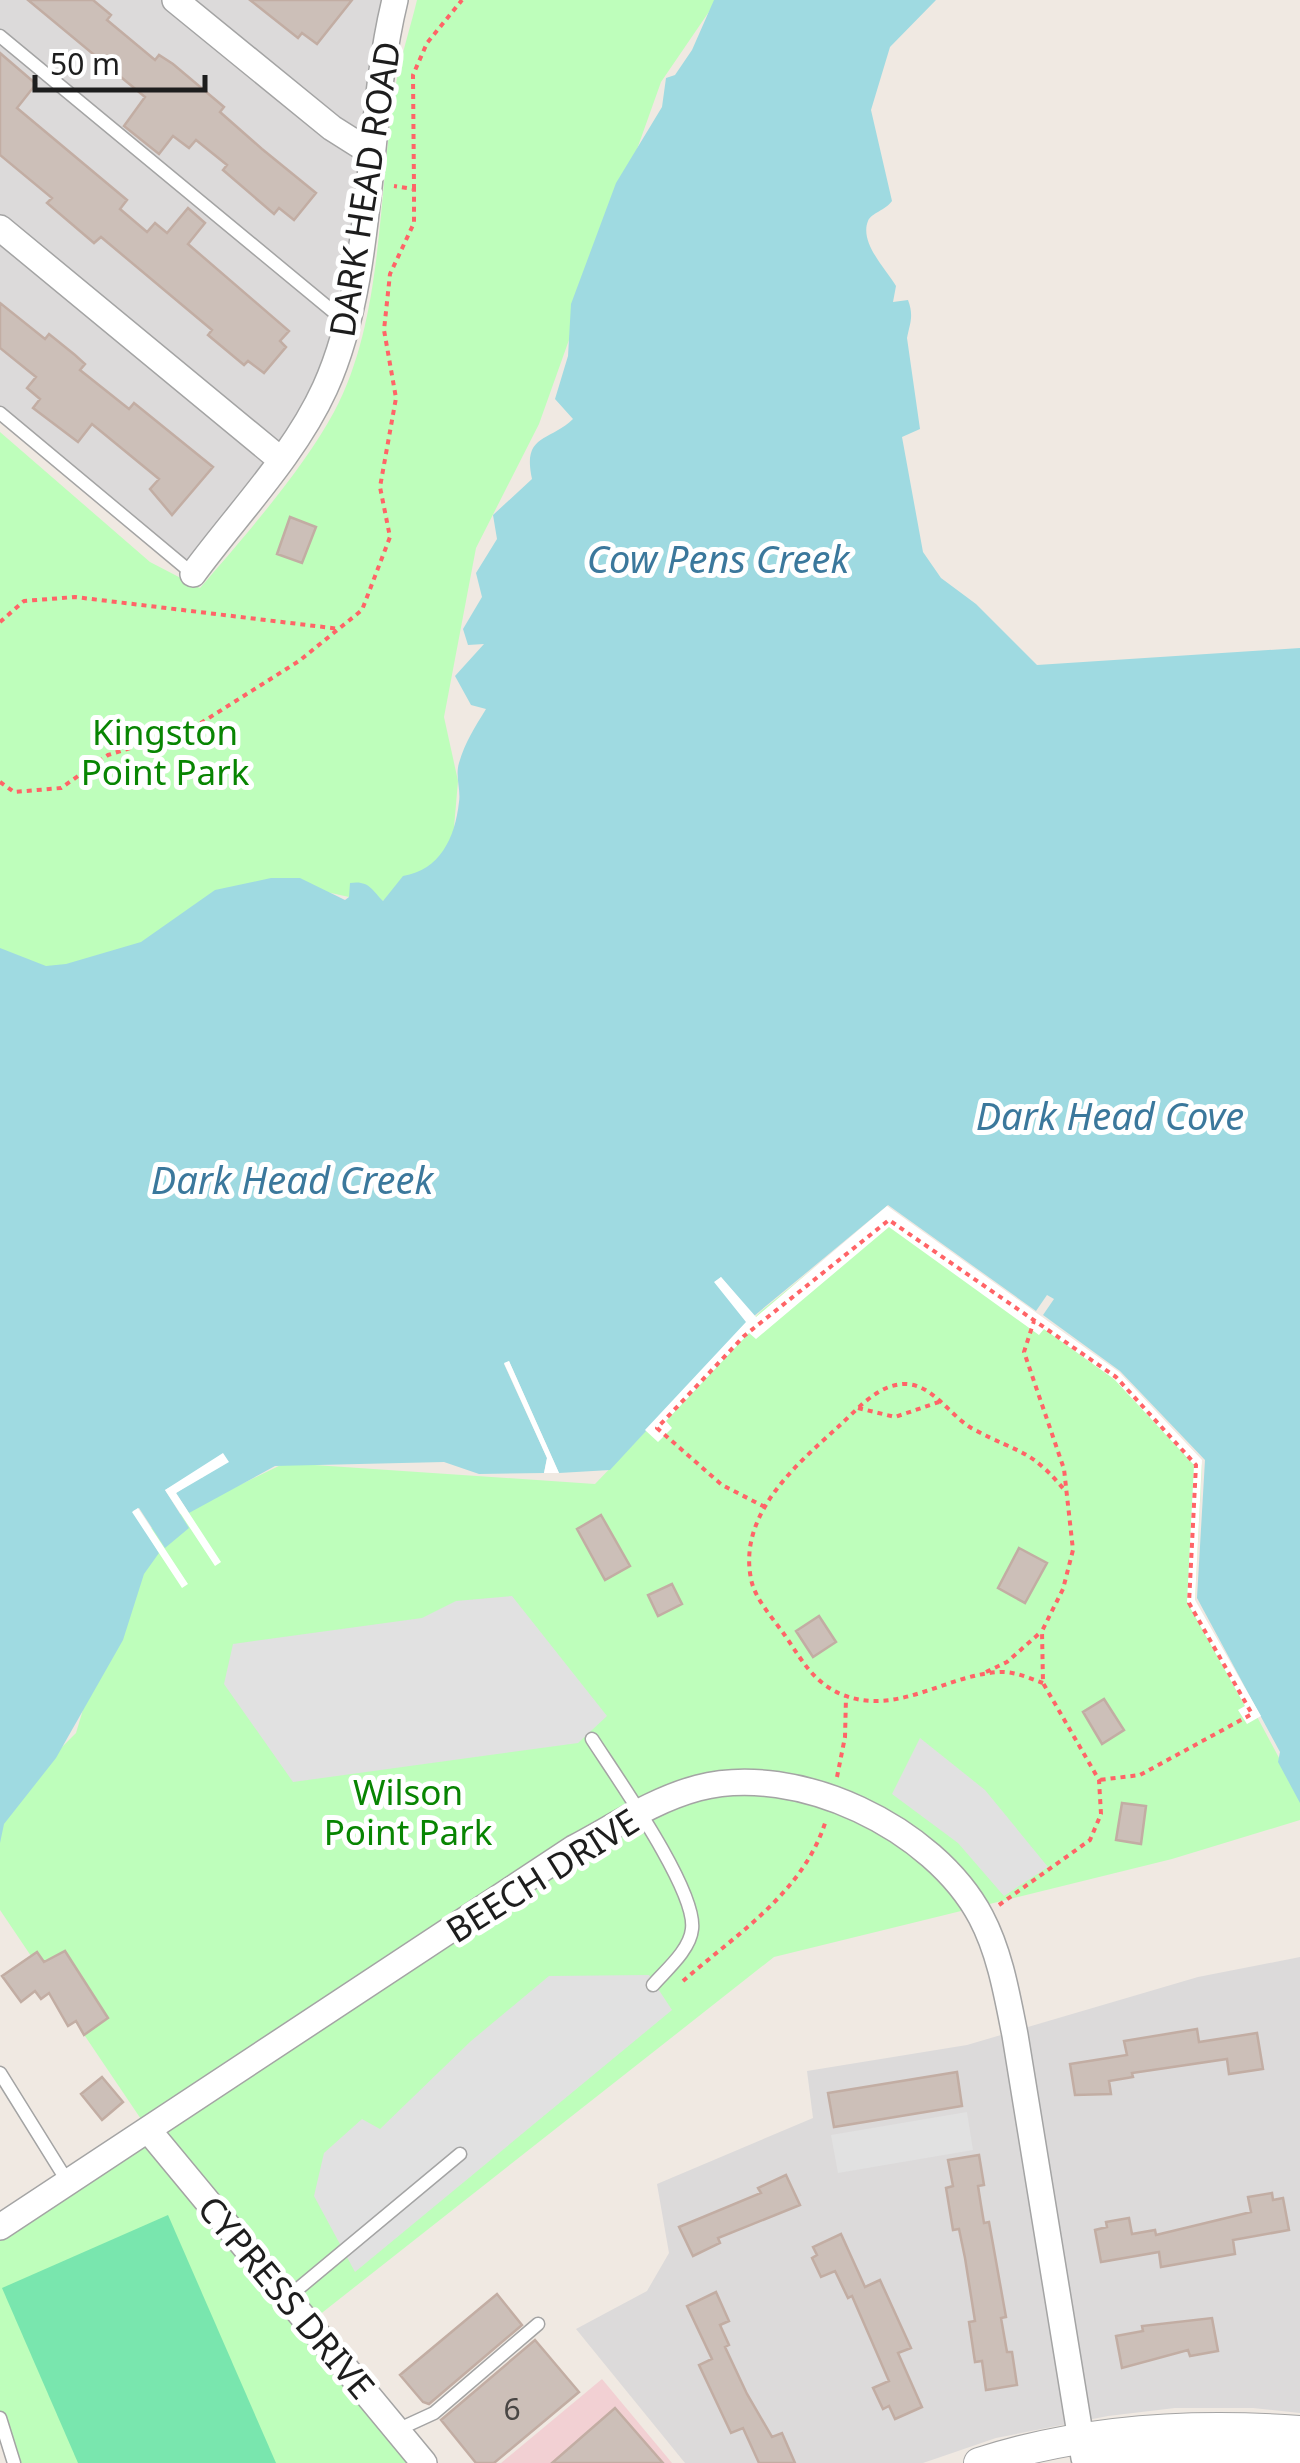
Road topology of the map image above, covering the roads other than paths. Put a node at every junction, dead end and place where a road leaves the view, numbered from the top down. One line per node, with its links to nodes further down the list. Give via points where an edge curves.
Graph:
1 (175, 0): 4 (street)
2 (396, 0): 4 (street, DARK HEAD ROAD)
3 (0, 36): 6 (lane)
4 (370, 152): 6 (street, DARK HEAD ROAD)
5 (0, 228): 8 (street)
6 (347, 323): 8 (street, DARK HEAD ROAD, via 325,388)
7 (0, 413): 9 (lane)
8 (281, 460): 9 (street, DARK HEAD ROAD)
9 (193, 574)
10 (592, 1739): 11 (lane)
11 (638, 1812): 12 (lane, via 686,1894 692,1929); 14 (street, BEECH DRIVE); 23 (street, BEECH DRIVE, via 700,1788 736,1785 782,1786 832,1799 909,1839 980,1915 1015,2034)
12 (653, 1985)
13 (0, 2073): 16 (lane)
14 (150, 2131): 16 (street, BEECH DRIVE); 18 (street, CYPRESS DRIVE)
15 (460, 2154): 18 (lane)
16 (70, 2184): 17 (street, BEECH DRIVE)
17 (1, 2224)
18 (287, 2298): 21 (street, CYPRESS DRIVE)
19 (538, 2324): 21 (lane, via 434,2413)
20 (0, 2418): 25 (lane)
21 (397, 2430): 26 (street, CYPRESS DRIVE)
22 (1300, 2431): 23 (street, via 1185,2428)
23 (1088, 2455): 24 (street); 27 (street)
24 (1300, 2460)
25 (14, 2463)
26 (424, 2463)
27 (979, 2463)

